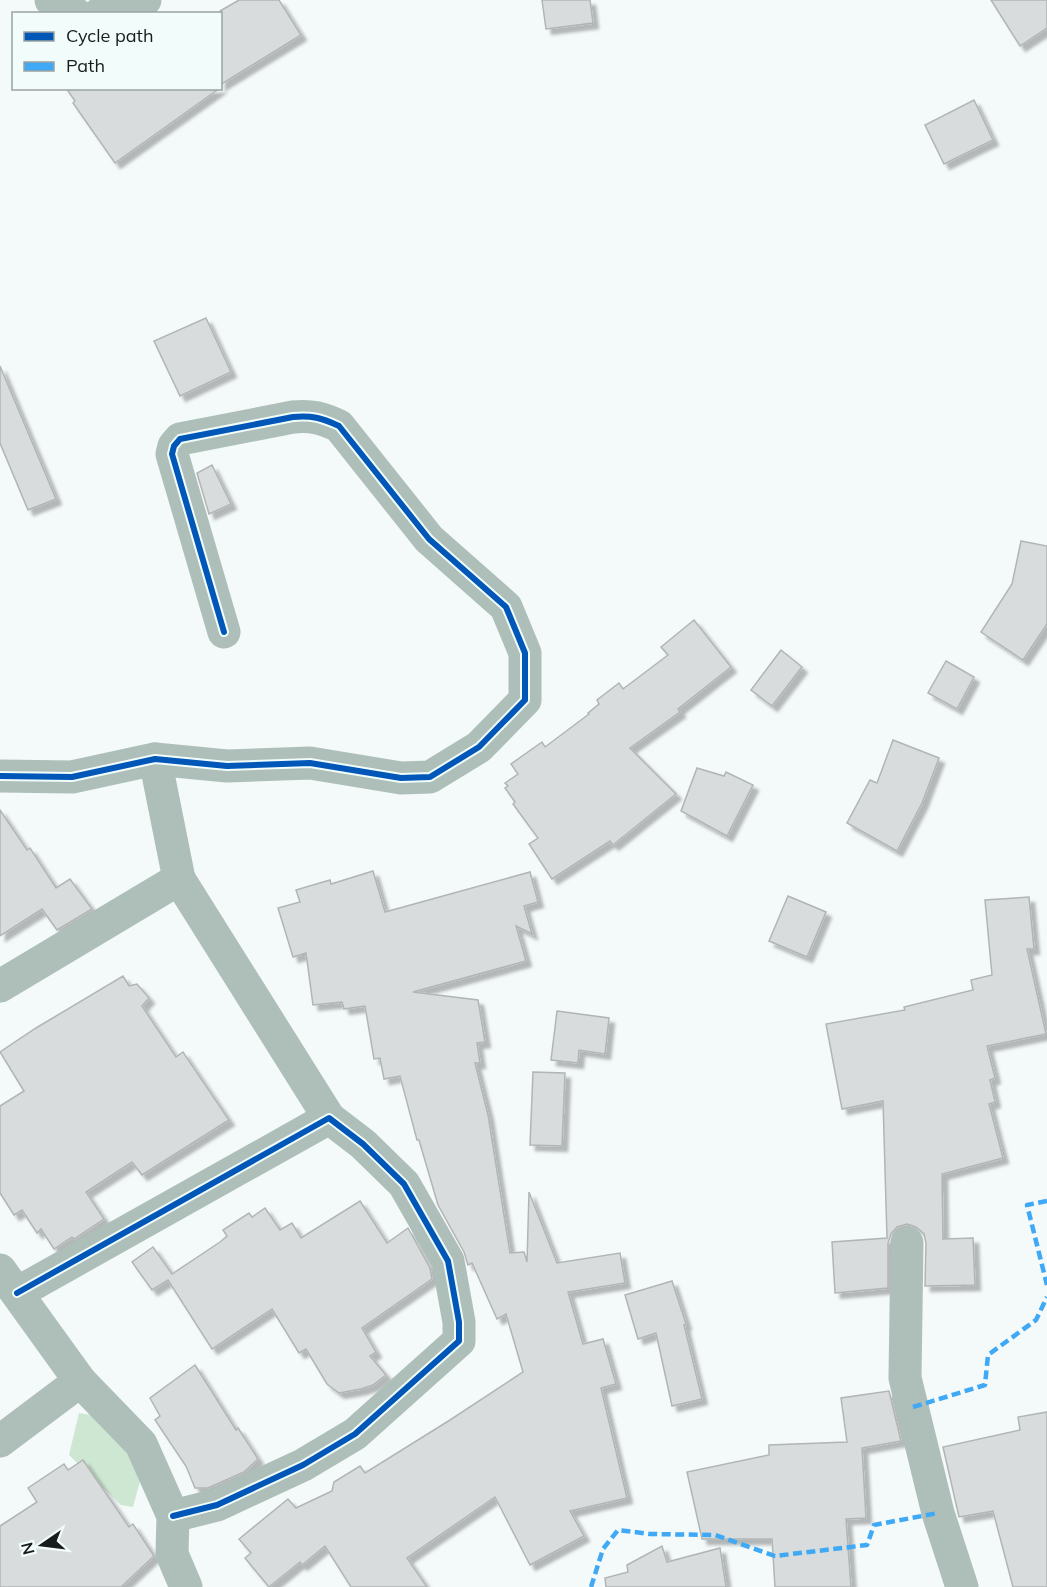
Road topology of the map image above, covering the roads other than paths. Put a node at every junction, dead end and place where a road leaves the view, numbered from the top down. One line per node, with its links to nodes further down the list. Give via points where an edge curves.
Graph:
1 (51, 0): 3 (street)
2 (145, 0): 4 (street)
3 (72, 12)
4 (108, 12)
5 (224, 632): 6 (street, via 172,454 174,446 180,439 281,419 322,417 339,426 429,539 506,607 525,653 525,700 479,747 430,777 401,778 310,763 227,766)
6 (155, 759): 7 (street, via 72,777); 8 (street)
7 (0, 776)
8 (179, 879): 9 (street); 10 (street)
9 (0, 986)
10 (329, 1118): 12 (street); 15 (street, via 404,1184 448,1261 459,1341 355,1434 303,1465 218,1506)
11 (907, 1243): 17 (street, via 905,1378)
12 (8, 1282): 13 (street)
13 (80, 1381): 14 (street); 15 (street, via 141,1444)
14 (0, 1441)
15 (173, 1516): 16 (street, via 172,1554)
16 (186, 1587)
17 (962, 1587)

